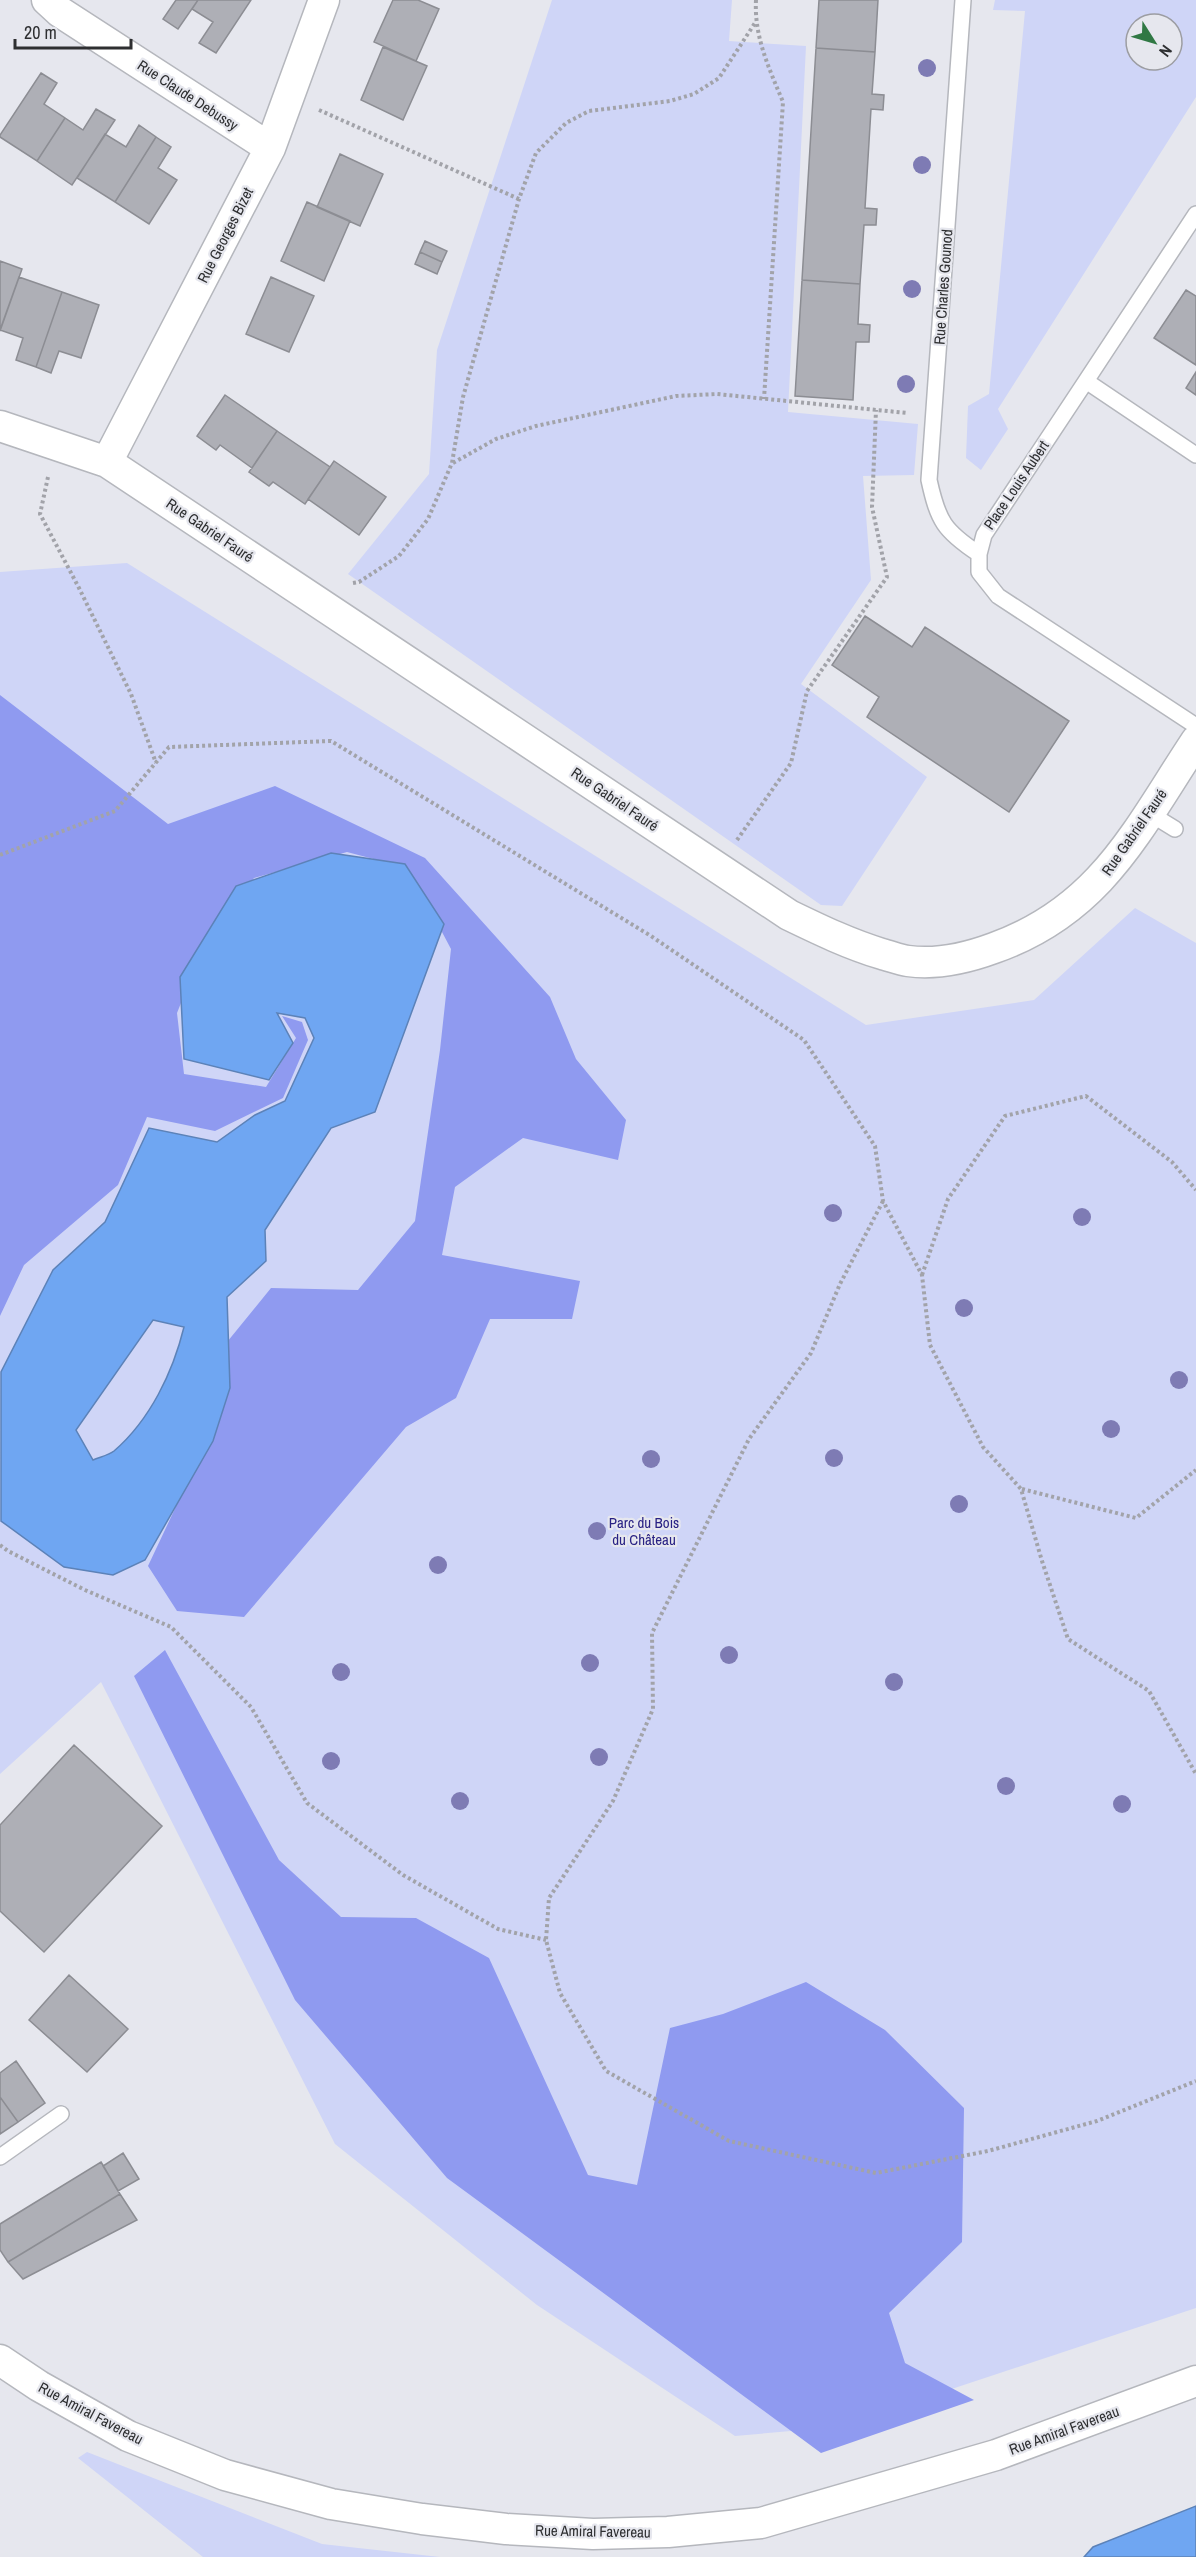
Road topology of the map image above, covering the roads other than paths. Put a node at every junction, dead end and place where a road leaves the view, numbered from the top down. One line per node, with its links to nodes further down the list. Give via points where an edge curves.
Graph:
1 (47, 0): 4 (street, Rue Claude Debussy)
2 (324, 0): 4 (street, Rue Georges Bizet)
3 (963, 0): 10 (lane, Rue Charles Gounod, via 929,480 945,526)
4 (270, 148): 9 (street, Rue Georges Bizet)
5 (1196, 214): 6 (lane, Place Louis Aubert)
6 (1086, 381): 8 (lane); 10 (lane, Place Louis Aubert, via 984,535)
7 (0, 426): 9 (street, Rue Gabriel Fauré)
8 (1196, 455)
9 (107, 462): 13 (street, Rue Gabriel Fauré, via 789,915 847,943 908,961 942,961 975,955 1020,939 1089,892 1116,863)
10 (979, 554): 11 (lane, via 979,572 998,596)
11 (1196, 726)
12 (1196, 741): 13 (street, Rue Gabriel Fauré)
13 (1149, 813): 14 (lane)
14 (1175, 829)
15 (61, 2114): 16 (lane)
16 (0, 2157)
17 (0, 2360): 18 (street, Rue Amiral Favereau, via 128,2436 225,2475 331,2504 410,2518 593,2534 761,2523 996,2455)
18 (1196, 2381)

